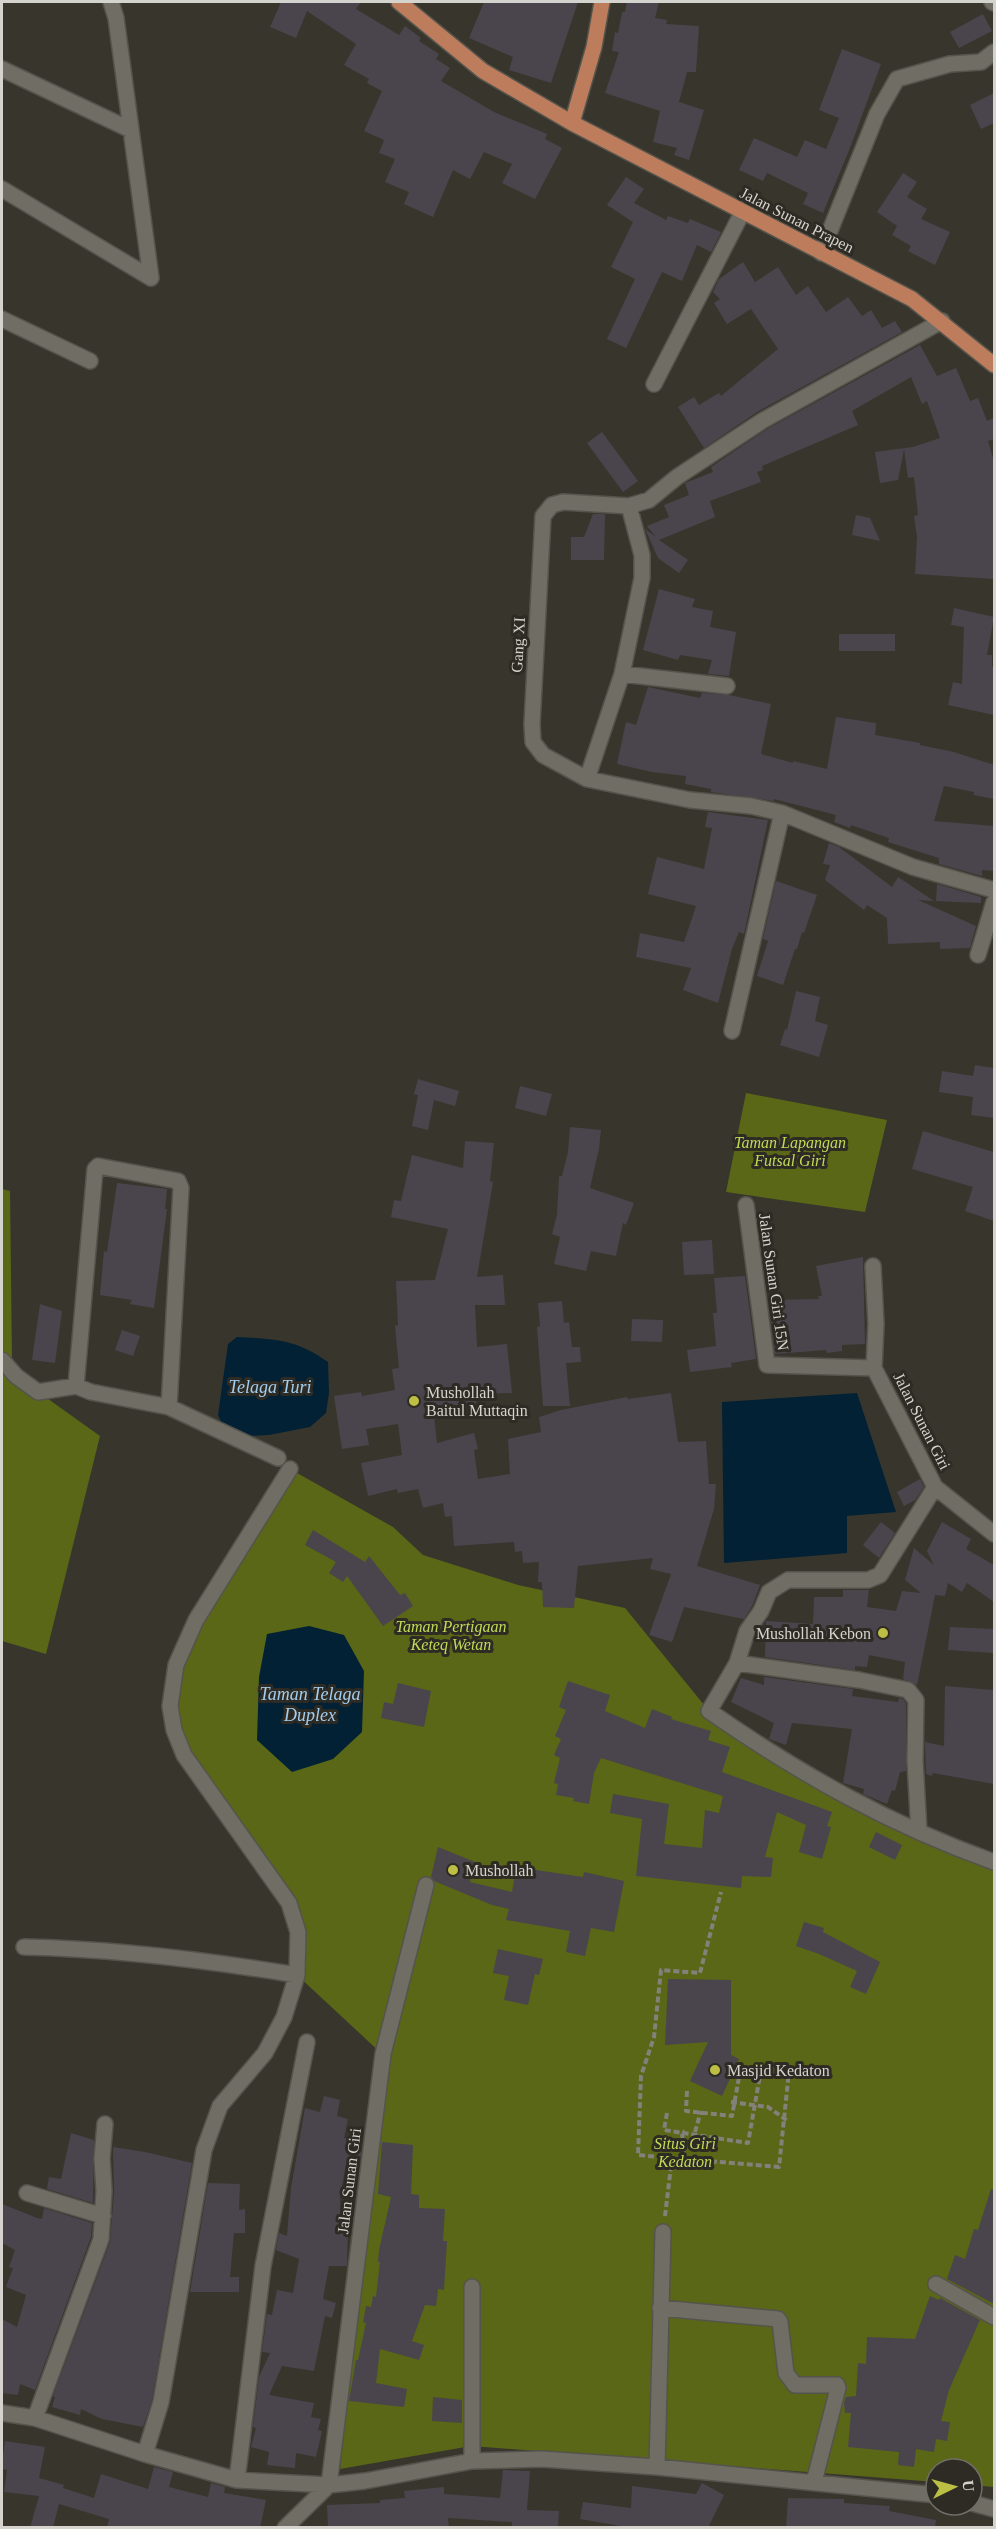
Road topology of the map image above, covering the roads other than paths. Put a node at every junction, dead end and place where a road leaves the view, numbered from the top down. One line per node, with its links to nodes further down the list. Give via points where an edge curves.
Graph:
1 (111, 2): 7 (street)
2 (399, 2): 6 (main road, Jalan Sunan Prapen, via 483,70)
3 (602, 2): 6 (main road, via 594,47)
4 (994, 52): 10 (street, via 981,62 950,64 897,79 877,114)
5 (2, 69): 7 (street)
6 (572, 123): 9 (main road, Jalan Sunan Prapen)
7 (131, 130): 8 (street, via 151,278)
8 (2, 189)
9 (742, 213): 10 (main road, Jalan Sunan Prapen); 15 (street)
10 (821, 253): 12 (main road, Jalan Sunan Prapen, via 912,299)
11 (2, 319): 13 (street)
12 (942, 321): 14 (main road, Jalan Sunan Prapen); 16 (street, Gang XI, via 762,421 649,500)
13 (90, 361)
14 (994, 365)
15 (654, 384)
16 (629, 506): 17 (street, via 643,567); 19 (street, Gang XI, via 563,502 552,505 543,516 533,742 543,755)
17 (622, 674): 18 (street); 19 (street)
18 (727, 686)
19 (587, 779): 20 (street, Gang XI)
20 (782, 813): 21 (street, Gang XI, via 913,867); 24 (street)
21 (994, 890)
22 (994, 902): 23 (street)
23 (978, 955)
24 (732, 1031)
25 (746, 1205): 28 (street, Jalan Sunan Giri 15N)
26 (873, 1266): 29 (street)
27 (2, 1360): 30 (street, via 38,1392)
28 (767, 1365): 29 (street, Jalan Sunan Giri)
29 (874, 1368): 34 (street, Jalan Sunan Giri)
30 (76, 1386): 31 (street); 31 (street, via 95,1169 98,1166 178,1181 181,1188)
31 (169, 1407): 32 (street)
32 (278, 1458)
33 (290, 1469): 41 (street, via 196,1620 176,1665 170,1706 184,1755 289,1904 298,1932)
34 (935, 1487): 35 (street, Jalan Sunan Giri); 36 (street, via 880,1575 868,1580 788,1580 770,1592 747,1631)
35 (994, 1534)
36 (736, 1663): 37 (street, via 709,1711 772,1755); 37 (street, via 859,1680 914,1694)
37 (919, 1833): 38 (street)
38 (994, 1862)
39 (426, 1885): 58 (street, Jalan Sunan Giri, via 383,2054)
40 (24, 1947): 41 (street, via 149,1953)
41 (297, 1975): 53 (street, via 284,2017 265,2053 220,2106 204,2150 161,2402)
42 (306, 2042): 56 (street, via 263,2266)
43 (105, 2124): 45 (street)
44 (27, 2193): 45 (street)
45 (103, 2216): 52 (street, via 101,2239)
46 (663, 2232): 49 (street)
47 (936, 2284): 50 (street)
48 (472, 2288): 54 (street)
49 (660, 2308): 55 (street, via 662,2369); 57 (street, via 778,2319 790,2380 795,2385 837,2385)
50 (994, 2317)
51 (2, 2413): 52 (street)
52 (35, 2418): 53 (street)
53 (145, 2454): 56 (street)
54 (472, 2461): 55 (street, via 542,2459); 58 (street)
55 (657, 2467): 57 (street)
56 (237, 2480): 58 (street)
57 (814, 2482): 59 (street)
58 (329, 2485): 60 (street)
59 (924, 2494)
60 (285, 2528)

